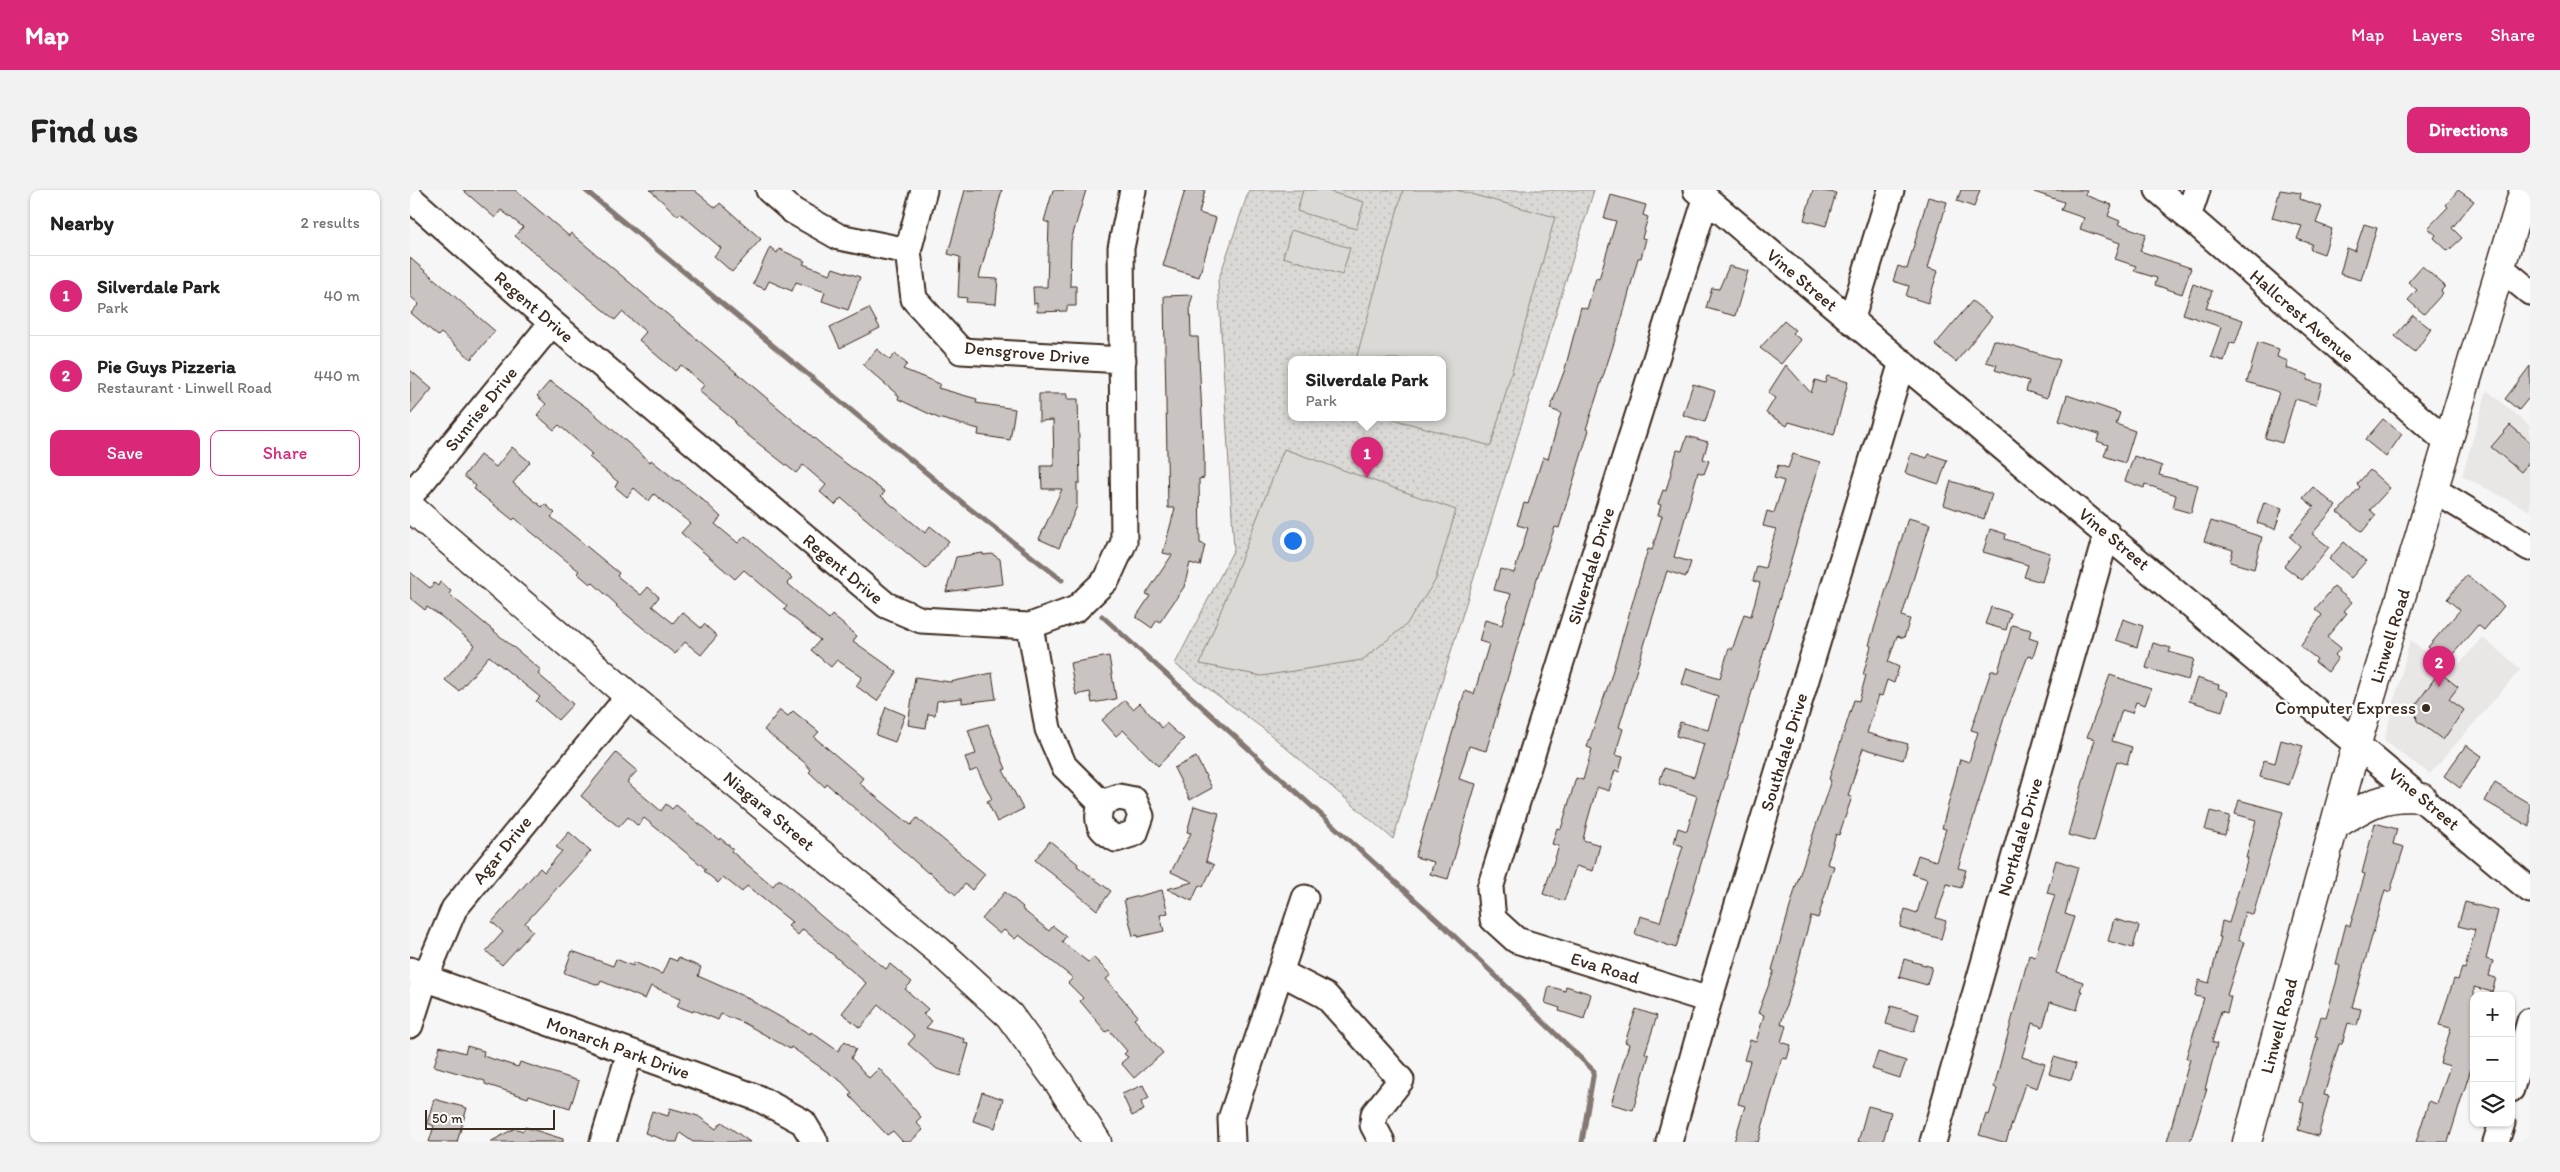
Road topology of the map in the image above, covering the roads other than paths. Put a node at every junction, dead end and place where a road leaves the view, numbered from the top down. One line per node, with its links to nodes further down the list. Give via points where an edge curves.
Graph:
1 (769, 190): 11 (street, via 793,211 840,237)
2 (924, 190): 11 (street, Densgrove Drive)
3 (1133, 190): 16 (street, Regent Drive, via 1121,248)
4 (1891, 190): 14 (street)
5 (2158, 190): 10 (street, Hallcrest Avenue)
6 (2197, 190): 10 (street)
7 (2524, 190): 12 (main road, Linwell Road)
8 (1701, 194): 14 (street, Vine Street); 32 (street, Silverdale Drive, via 1490,888 1493,919)
9 (410, 198): 15 (street, Regent Drive)
10 (2188, 217): 18 (street, Hallcrest Avenue)
11 (908, 251): 16 (street, Densgrove Drive, via 914,299 961,351)
12 (2501, 268): 13 (street); 18 (main road, Linwell Road)
13 (2530, 292)
14 (1852, 321): 17 (street, Vine Street)
15 (552, 323): 20 (street, Sunrise Drive); 24 (street, Regent Drive, via 886,605 921,620)
16 (1123, 360): 24 (street, Regent Drive, via 1124,542 1107,579 1076,609)
17 (1902, 362): 22 (street, Vine Street); 35 (street, Southdale Drive)
18 (2447, 442): 19 (main road, Linwell Road)
19 (2434, 490): 23 (street); 26 (main road, Linwell Road)
20 (410, 496)
21 (410, 507): 25 (main road, Niagara Street)
22 (2107, 533): 26 (street, Vine Street); 47 (street, Northdale Drive)
23 (2530, 548)
24 (1030, 626): 28 (street, via 1048,729 1064,766)
25 (630, 696): 34 (street, Agar Drive, via 454,909); 43 (main road, Niagara Street, via 938,950 1009,1014)
26 (2357, 743): 27 (street, Vine Street); 29 (main road, Linwell Road)
27 (2422, 798): 29 (main road, via 2388,798 2364,807); 30 (street, Vine Street)
28 (1101, 803)
29 (2334, 826): 48 (main road, Linwell Road)
30 (2530, 890)
31 (1305, 898): 33 (street)
32 (1505, 930): 35 (street, Eva Road, via 1516,940)
33 (1280, 972): 44 (street, via 1231,1119); 45 (street, via 1326,996 1401,1080 1374,1114 1373,1125)
34 (418, 974): 37 (street, Agar Drive); 38 (street, Monarch Park Drive)
35 (1709, 1000): 46 (street, Southdale Drive)
36 (2530, 1021): 39 (street)
37 (410, 1025)
38 (630, 1052): 41 (street); 42 (street, Monarch Park Drive, via 758,1098 803,1122)
39 (2513, 1082)
40 (2501, 1127): 49 (street)
41 (603, 1142)
42 (814, 1142)
43 (1097, 1142)
44 (1232, 1142)
45 (1382, 1142)
46 (1669, 1142)
47 (1933, 1142)
48 (2247, 1142)
49 (2496, 1142)

